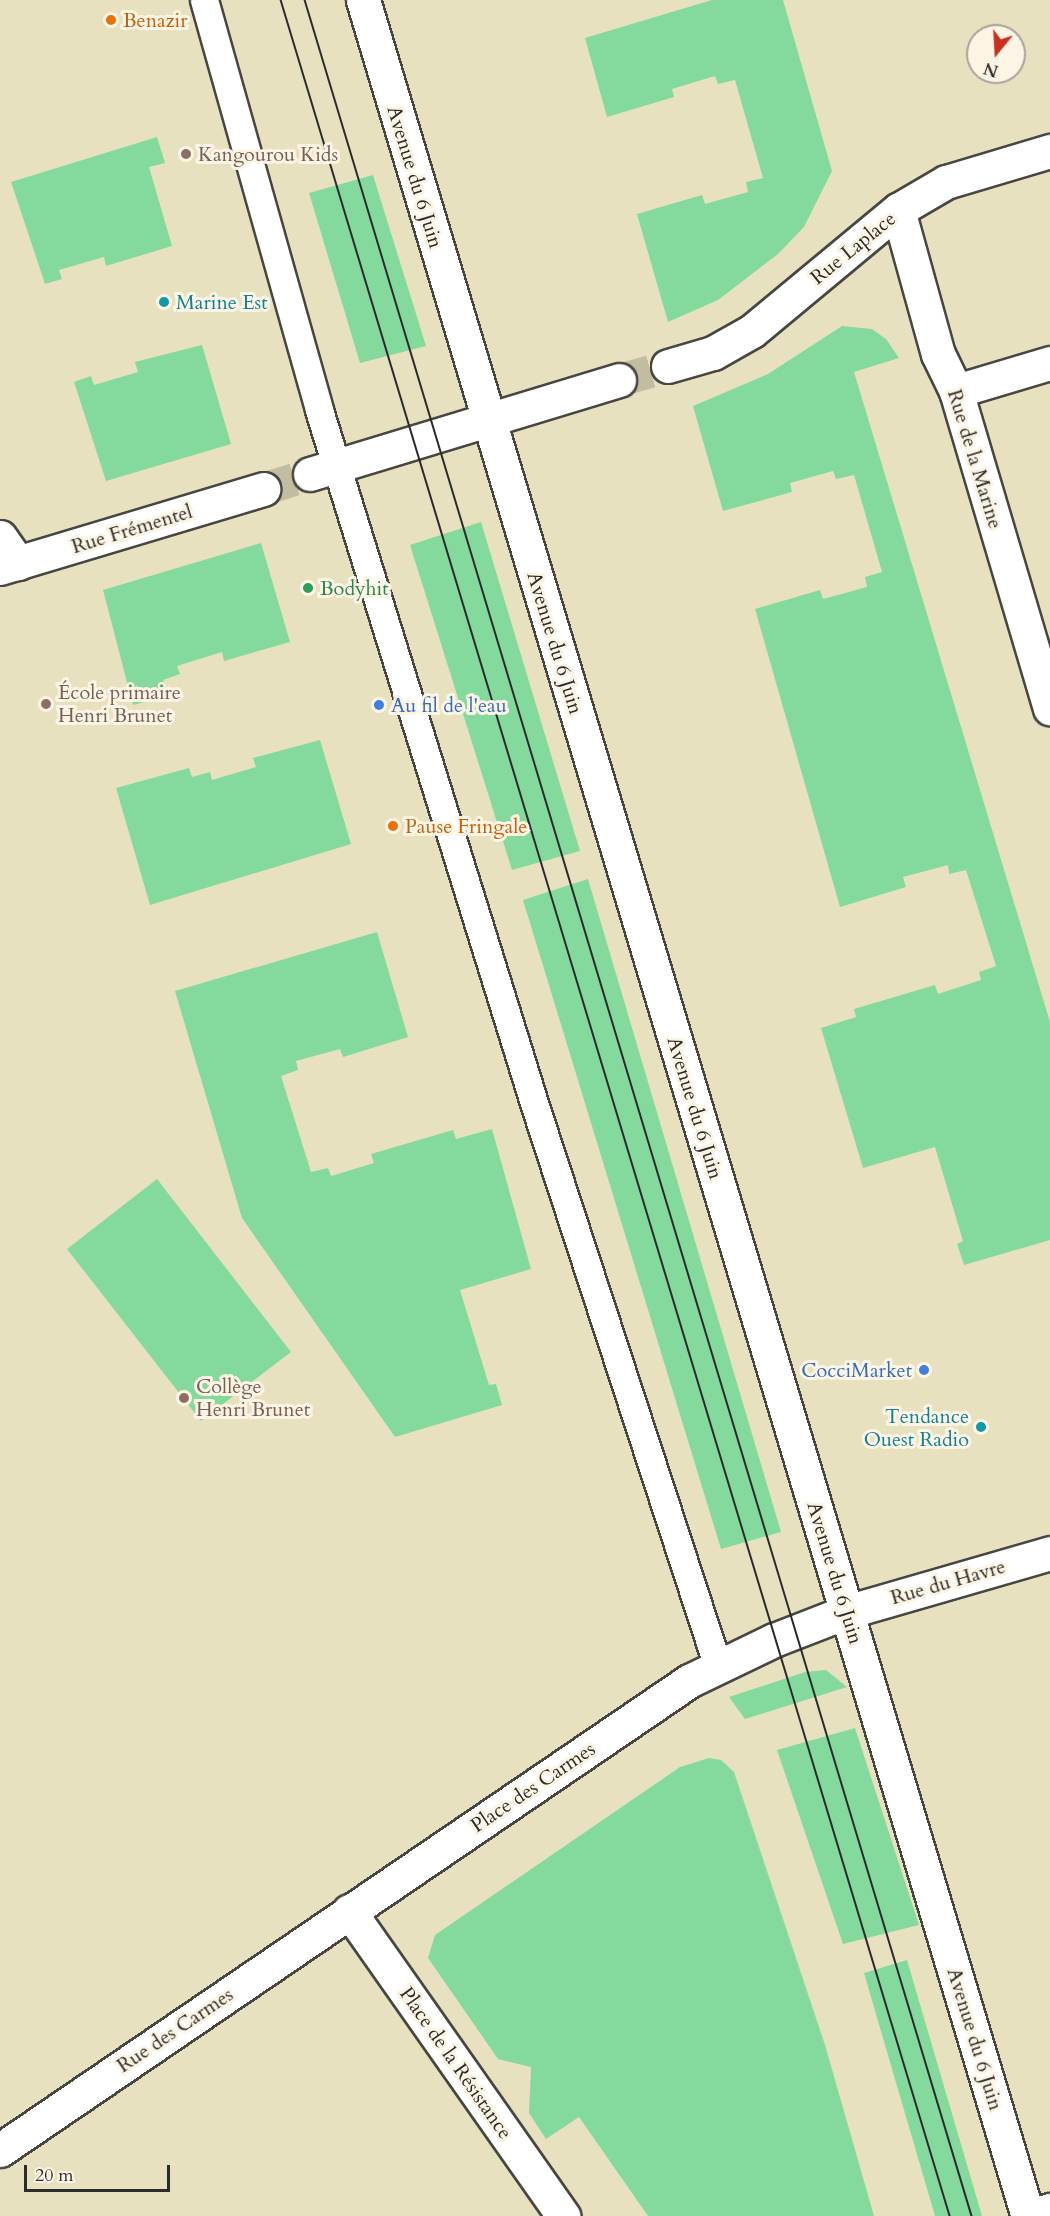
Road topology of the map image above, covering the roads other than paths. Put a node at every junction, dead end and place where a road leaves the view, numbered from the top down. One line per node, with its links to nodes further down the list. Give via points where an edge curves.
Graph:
1 (204, 0): 10 (lane)
2 (363, 0): 9 (street, Avenue du 6 Juin)
3 (1050, 151): 4 (street, Rue Laplace, via 946,182)
4 (898, 210): 6 (street, Rue Laplace, via 752,331 713,353); 8 (street, Rue de la Marine, via 938,354)
5 (1050, 363): 8 (street)
6 (668, 366)
7 (620, 380): 9 (street)
8 (956, 391): 13 (street, Rue de la Marine)
9 (489, 420): 10 (street); 15 (street, Avenue du 6 Juin)
10 (324, 470): 16 (lane)
11 (263, 489): 12 (street, Rue Frémentel)
12 (6, 556)
13 (1050, 708)
14 (1050, 1552): 15 (street, Rue du Havre)
15 (846, 1612): 16 (street); 21 (street, Avenue du 6 Juin)
16 (718, 1667): 17 (street, Place des Carmes, via 689,1681)
17 (350, 1911): 18 (street, Rue des Carmes); 20 (street, Place de la Résistance)
18 (0, 2150)
19 (1050, 2210): 21 (street)
20 (564, 2216)
21 (1029, 2216)

